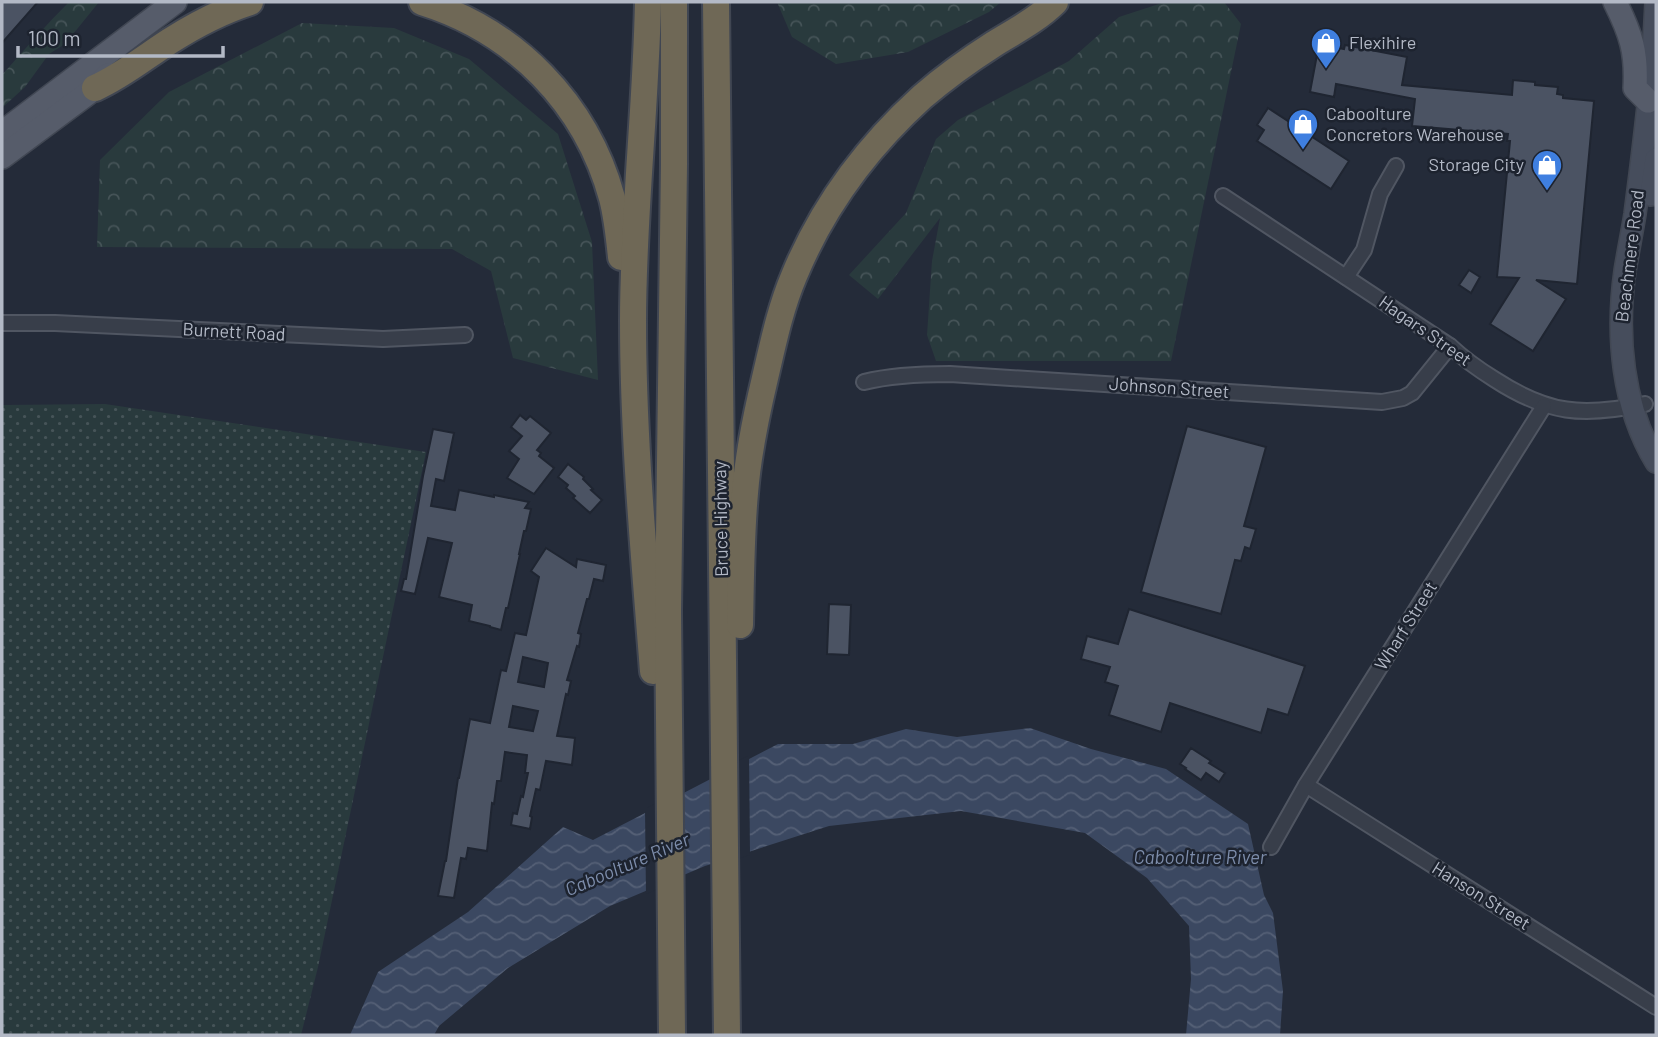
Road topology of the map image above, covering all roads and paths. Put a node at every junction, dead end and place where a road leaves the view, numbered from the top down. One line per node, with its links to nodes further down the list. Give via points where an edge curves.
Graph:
1 (174, 2): 13 (main road)
2 (214, 2): 11 (main road, via 148,45)
3 (250, 2): 11 (highway, via 195,26)
4 (422, 2): 19 (highway, via 474,22 509,45 555,89 580,124 613,201 624,296)
5 (648, 2): 19 (highway)
6 (674, 2): 29 (highway)
7 (716, 2): 28 (highway, Bruce Highway)
8 (1055, 2): 28 (highway, via 923,96 856,167 806,250 777,331 751,443 742,536 738,679)
9 (1615, 2): 12 (main road, via 1635,51 1635,88)
10 (1656, 2): 12 (main road, Beachmere Road)
11 (95, 88): 14 (main road)
12 (1648, 100): 24 (main road, Beachmere Road, via 1621,313 1622,353)
13 (2, 133)
14 (2, 158)
15 (1656, 159): 24 (main road, Beachmere Road, via 1636,298)
16 (1396, 166): 18 (street, via 1376,204 1364,250)
17 (1223, 196): 18 (street, Hagars Street)
18 (1346, 277): 22 (street, Hagars Street)
19 (633, 320): 29 (highway, via 637,457 653,675)
20 (2, 323): 21 (street, Burnett Road, via 383,339)
21 (465, 335)
22 (1450, 346): 23 (street, Johnson Street, via 1412,393 1382,402 950,374); 25 (street, Hagars Street, via 1511,390)
23 (864, 382)
24 (1639, 405): 25 (street, Hagars Street, via 1580,411); 26 (main road, Beachmere Road); 27 (main road, Beachmere Road, via 1642,434)
25 (1544, 406): 30 (street, Wharf Street)
26 (1656, 434)
27 (1656, 462)
28 (724, 706): 34 (highway, Bruce Highway)
29 (669, 708): 33 (highway)
30 (1306, 785): 31 (street, Wharf Street); 32 (street, Hanson Street)
31 (1271, 847)
32 (1656, 1007)
33 (672, 1035)
34 (727, 1035)

